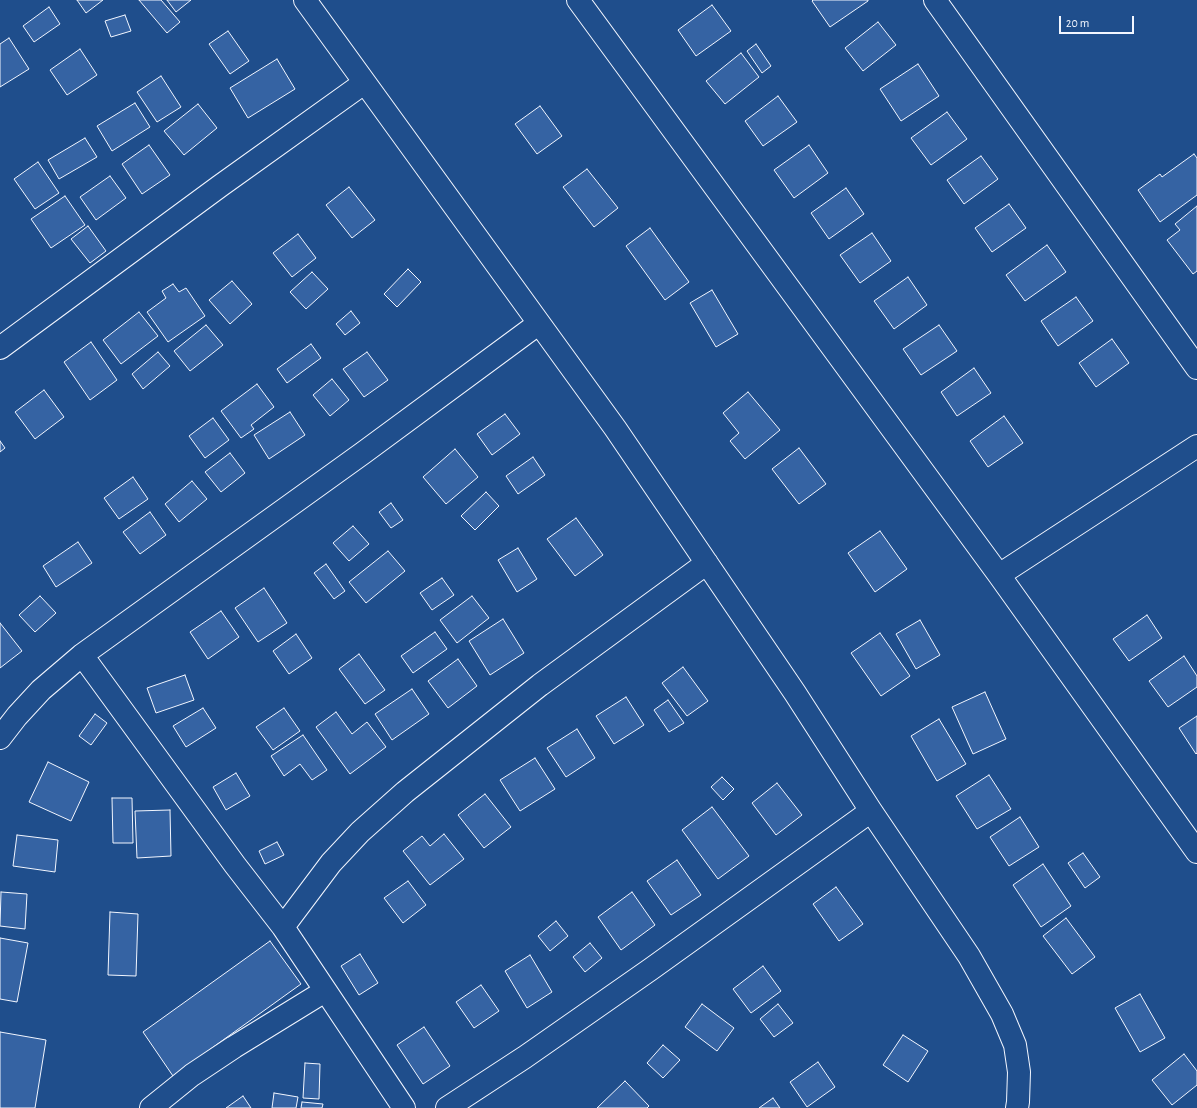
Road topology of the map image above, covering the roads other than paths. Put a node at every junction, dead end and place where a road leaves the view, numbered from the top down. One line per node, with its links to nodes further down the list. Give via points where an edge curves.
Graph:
1 (305, 0): 4 (street)
2 (578, 0): 10 (street)
3 (935, 0): 7 (street)
4 (364, 83): 5 (street, via 449,197); 6 (street)
5 (538, 324): 9 (street, via 615,428); 11 (street)
6 (0, 348)
7 (1197, 368)
8 (1197, 446): 10 (street)
9 (707, 563): 13 (street); 15 (street, via 540,685 405,792 360,832 331,864)
10 (999, 575): 14 (street)
11 (82, 655): 12 (street, via 41,690); 15 (street, via 234,865)
12 (0, 738)
13 (871, 811): 19 (street, via 651,969); 20 (street, via 969,956 1002,1014 1015,1045 1019,1072)
14 (1197, 852)
15 (283, 927): 16 (street)
16 (325, 991): 17 (street, via 192,1075); 18 (street)
17 (150, 1108)
18 (404, 1108)
19 (447, 1108)
20 (1017, 1108)

